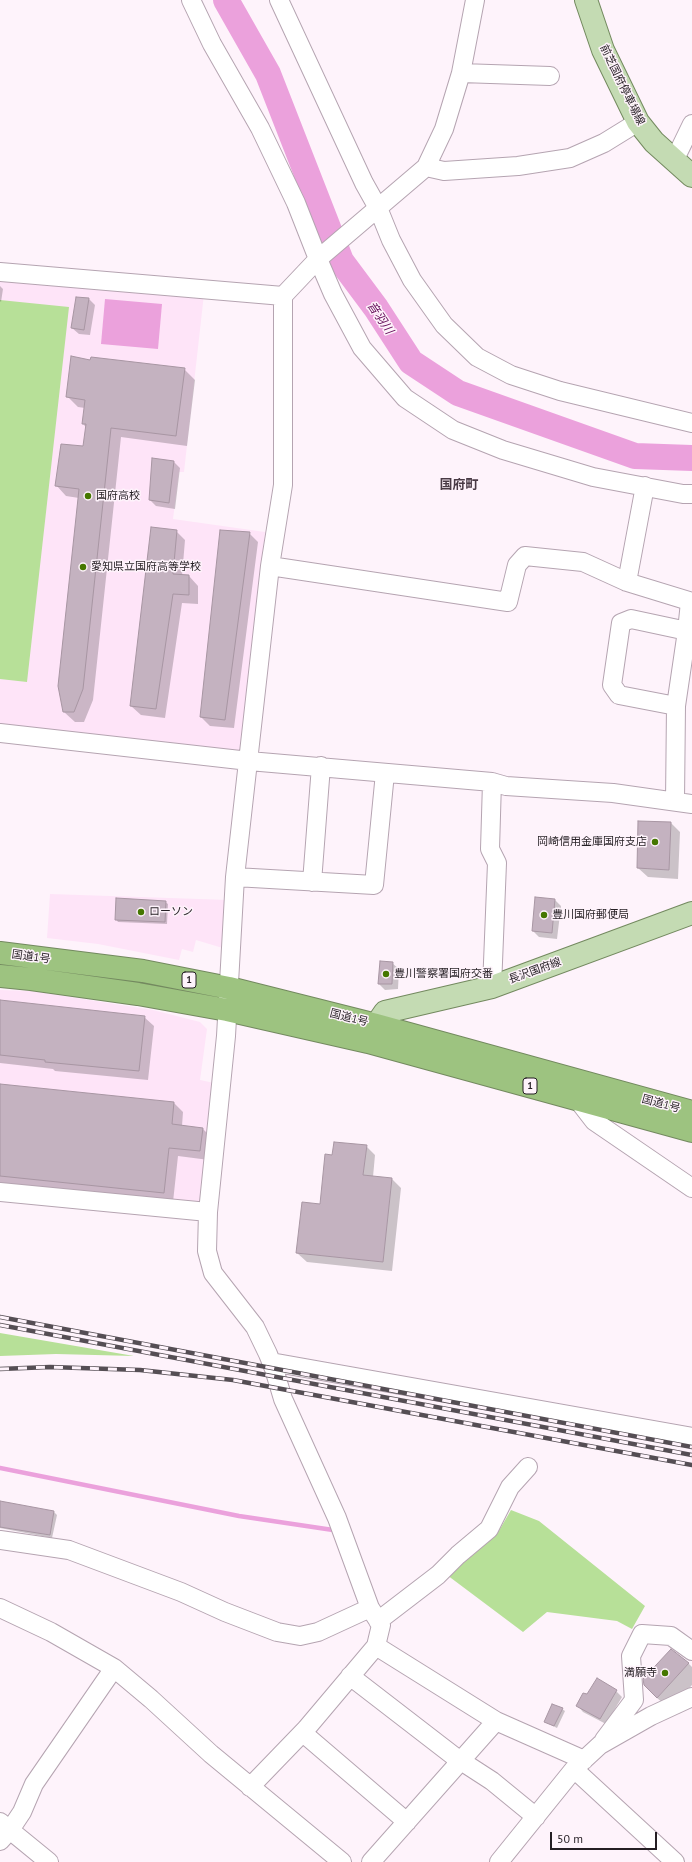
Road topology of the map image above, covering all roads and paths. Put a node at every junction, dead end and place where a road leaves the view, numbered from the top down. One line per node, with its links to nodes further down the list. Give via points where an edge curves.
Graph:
1 (191, 0): 13 (street, via 212,44 260,128)
2 (279, 0): 12 (street)
3 (475, 0): 5 (street)
4 (586, 0): 7 (main road, 前芝国府停車場線, via 603,50)
5 (461, 73): 6 (street); 10 (street, via 444,129)
6 (550, 76)
7 (638, 122): 9 (main road, 前芝国府停車場線, via 654,142); 10 (street, via 604,143 570,158 518,166 444,171)
8 (692, 124): 9 (street)
9 (674, 159): 11 (main road, 前芝国府停車場線)
10 (426, 167): 12 (street)
11 (692, 176)
12 (375, 210): 13 (street); 16 (street, via 412,280 444,325 477,357 511,374 560,391)
13 (321, 256): 15 (street); 17 (street, via 333,294 362,348 405,398 453,430 503,450 593,477)
14 (0, 272): 15 (street)
15 (283, 296): 19 (street, via 283,485)
16 (692, 423)
17 (645, 486): 18 (street); 20 (street)
18 (692, 494)
19 (270, 566): 20 (street, via 508,602 516,565 525,556 583,562); 25 (street)
20 (627, 582): 21 (street)
21 (691, 602): 22 (street)
22 (687, 631): 23 (street); 23 (street, via 630,619 621,623 612,685 618,695)
23 (676, 706): 29 (street)
24 (0, 733): 25 (street)
25 (249, 761): 26 (street); 30 (street)
26 (321, 766): 27 (street); 31 (street)
27 (385, 773): 28 (street); 31 (street, via 374,885)
28 (492, 782): 29 (street, via 506,786 613,792); 35 (street, via 490,849 496,863)
29 (684, 802)
30 (236, 877): 31 (street); 36 (street)
31 (312, 882)
32 (692, 913): 35 (main road, 長沢国府線)
33 (0, 953): 36 (highway, 国道1号 / 1, via 142,971)
34 (0, 976): 37 (highway, 国道1号 / 1, via 138,994)
35 (492, 987): 38 (main road, 長沢国府線, via 385,1012)
36 (228, 988): 37 (street); 38 (highway, 国道1号 / 1)
37 (227, 1010): 38 (highway, 国道1号 / 1); 44 (street)
38 (372, 1034): 39 (highway, 国道1号 / 1); 40 (highway, 国道1号 / 1)
39 (578, 1099): 41 (highway, 国道1号 / 1); 42 (street, via 594,1121)
40 (692, 1112)
41 (692, 1131)
42 (692, 1188)
43 (0, 1192): 44 (street)
44 (208, 1212): 45 (street, via 207,1251 213,1273 255,1327)
45 (271, 1362): 46 (street); 50 (street, via 283,1399 338,1518)
46 (692, 1438)
47 (528, 1467): 50 (street, via 510,1487 489,1529 438,1575)
48 (0, 1540): 50 (street, via 69,1550 181,1592 276,1632 300,1636)
49 (0, 1608): 53 (street, via 51,1632)
50 (374, 1615): 51 (street, via 381,1625)
51 (376, 1646): 54 (street); 56 (street)
52 (692, 1651): 58 (street, via 671,1636 642,1634 631,1656 634,1700)
53 (114, 1668): 61 (street); 64 (street, via 34,1784 22,1812)
54 (350, 1676): 57 (street); 59 (street)
55 (692, 1697): 58 (street, via 651,1716)
56 (496, 1721): 59 (street); 60 (street)
57 (303, 1733): 61 (street); 63 (street)
58 (600, 1745): 60 (street)
59 (461, 1761): 62 (street, via 492,1781); 63 (street)
60 (579, 1765): 62 (street); 69 (street)
61 (250, 1786): 66 (street)
62 (536, 1817): 68 (street)
63 (407, 1822): 67 (street)
64 (3, 1831): 65 (street)
65 (49, 1862)
66 (342, 1862)
67 (371, 1862)
68 (499, 1862)
69 (675, 1862)

